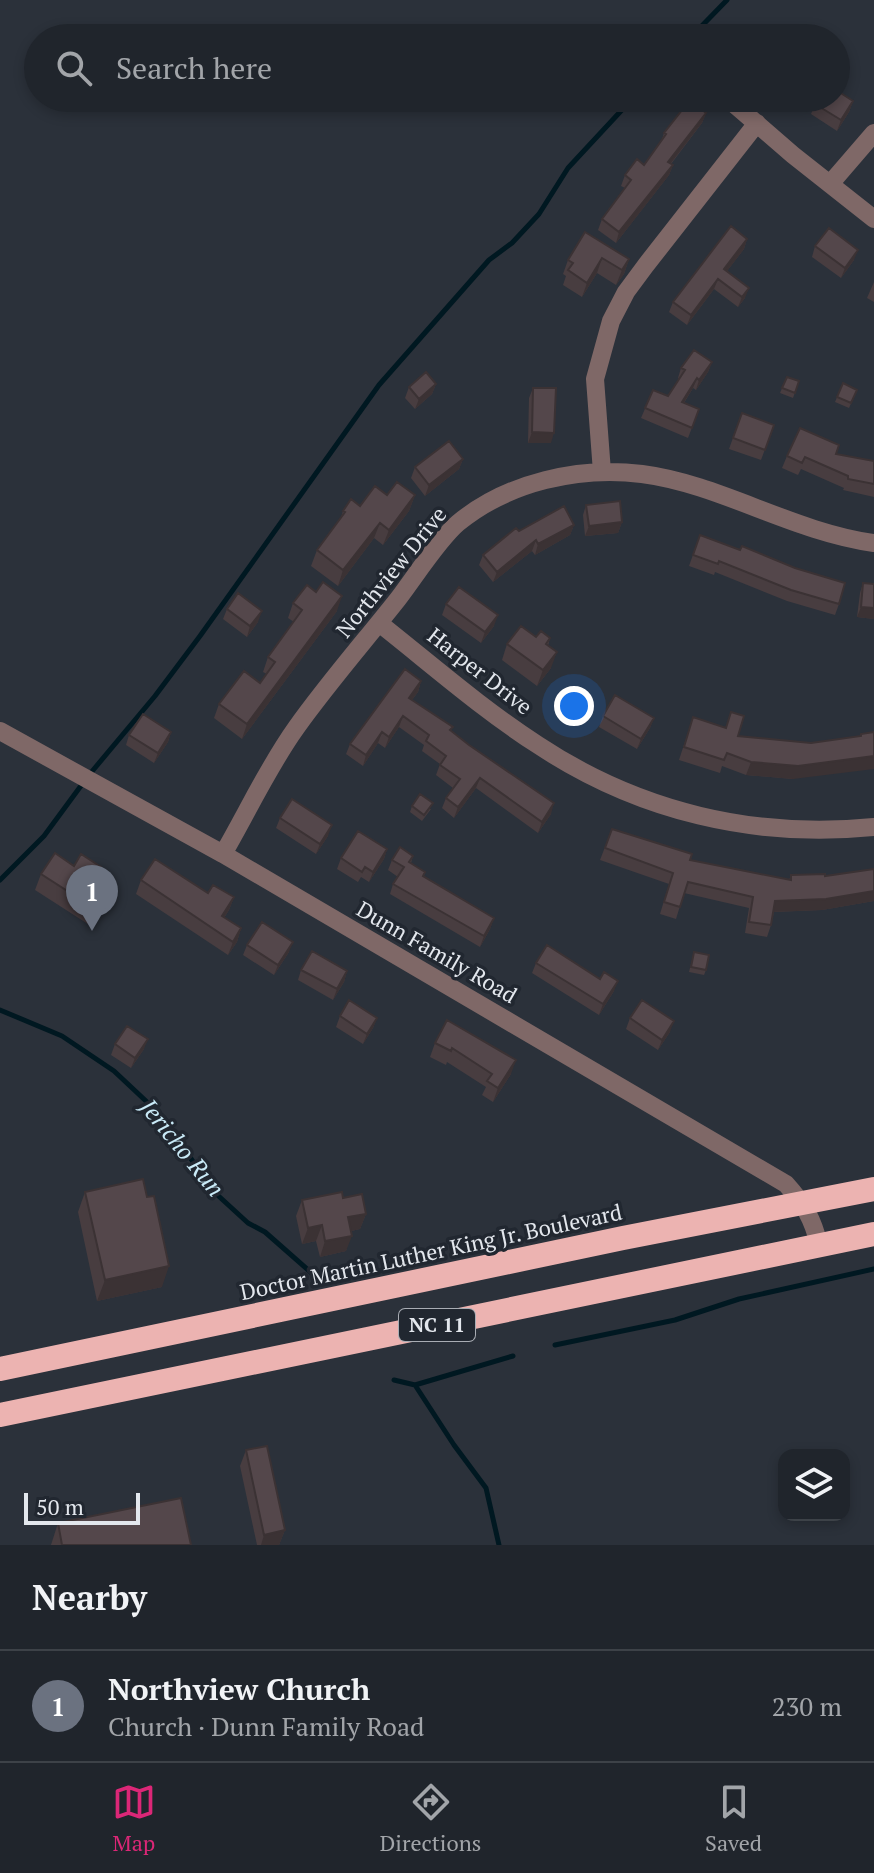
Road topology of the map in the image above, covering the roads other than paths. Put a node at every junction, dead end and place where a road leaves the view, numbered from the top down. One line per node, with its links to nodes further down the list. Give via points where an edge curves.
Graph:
1 (744, 112): 2 (street)
2 (757, 123): 4 (street); 6 (street, via 626,292 611,321 595,379)
3 (874, 133): 4 (street)
4 (830, 184): 5 (street)
5 (874, 219)
6 (602, 472): 7 (street, Northview Drive, via 667,479 802,526); 8 (street, Northview Drive, via 525,486 471,514 456,525)
7 (874, 543)
8 (379, 623): 10 (street, Harper Drive, via 538,745 620,790 723,822 794,830); 11 (street, Northview Drive, via 295,729)
9 (0, 731): 11 (street, Dunn Family Road)
10 (874, 827)
11 (223, 854): 13 (street, Dunn Family Road, via 786,1184)
12 (874, 1189): 13 (highway, Doctor Martin Luther King Jr. Boulevard / NC 11)
13 (804, 1204): 15 (street, Dunn Family Road); 16 (highway, Doctor Martin Luther King Jr. Boulevard / NC 11)
14 (874, 1234): 15 (highway, NC 11)
15 (819, 1245): 17 (highway, NC 11)
16 (0, 1369)
17 (0, 1415)

